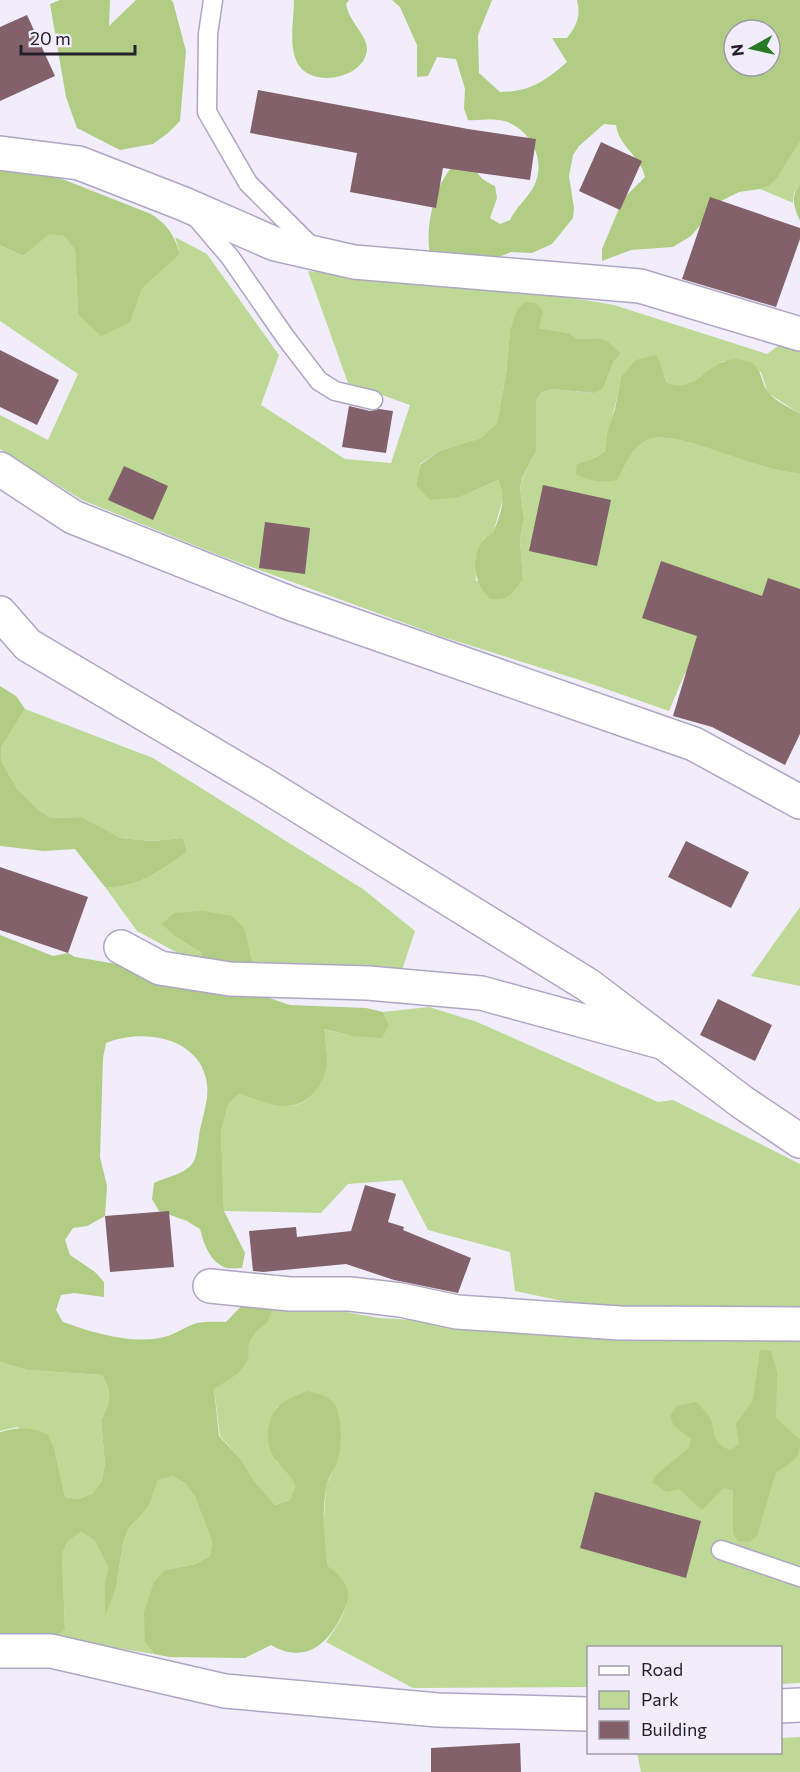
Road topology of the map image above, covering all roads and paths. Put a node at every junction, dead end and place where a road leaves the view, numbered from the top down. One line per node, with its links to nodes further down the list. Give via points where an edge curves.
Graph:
1 (213, 0): 4 (lane, via 208,34 207,112 248,183)
2 (0, 153): 3 (street, via 80,163)
3 (184, 204): 4 (street, via 275,244); 6 (lane, via 230,256 319,381 335,391)
4 (319, 254): 5 (street, via 354,262 640,286)
5 (800, 334)
6 (373, 400)
7 (0, 469): 10 (street, via 73,517 292,604 694,744)
8 (0, 613): 9 (street)
9 (14, 642): 12 (street, via 263,784 588,985)
10 (800, 802)
11 (121, 947): 12 (street, via 160,968 230,979 368,983 481,993)
12 (661, 1042): 13 (street)
13 (800, 1141)
14 (210, 1286): 15 (street, via 290,1294 350,1294 457,1312 620,1323)
15 (800, 1324)
16 (721, 1550): 17 (lane)
17 (800, 1577)
18 (0, 1651): 21 (street, via 51,1652 225,1691 438,1710)
19 (800, 1705): 20 (street)
20 (782, 1706)
21 (587, 1714)

